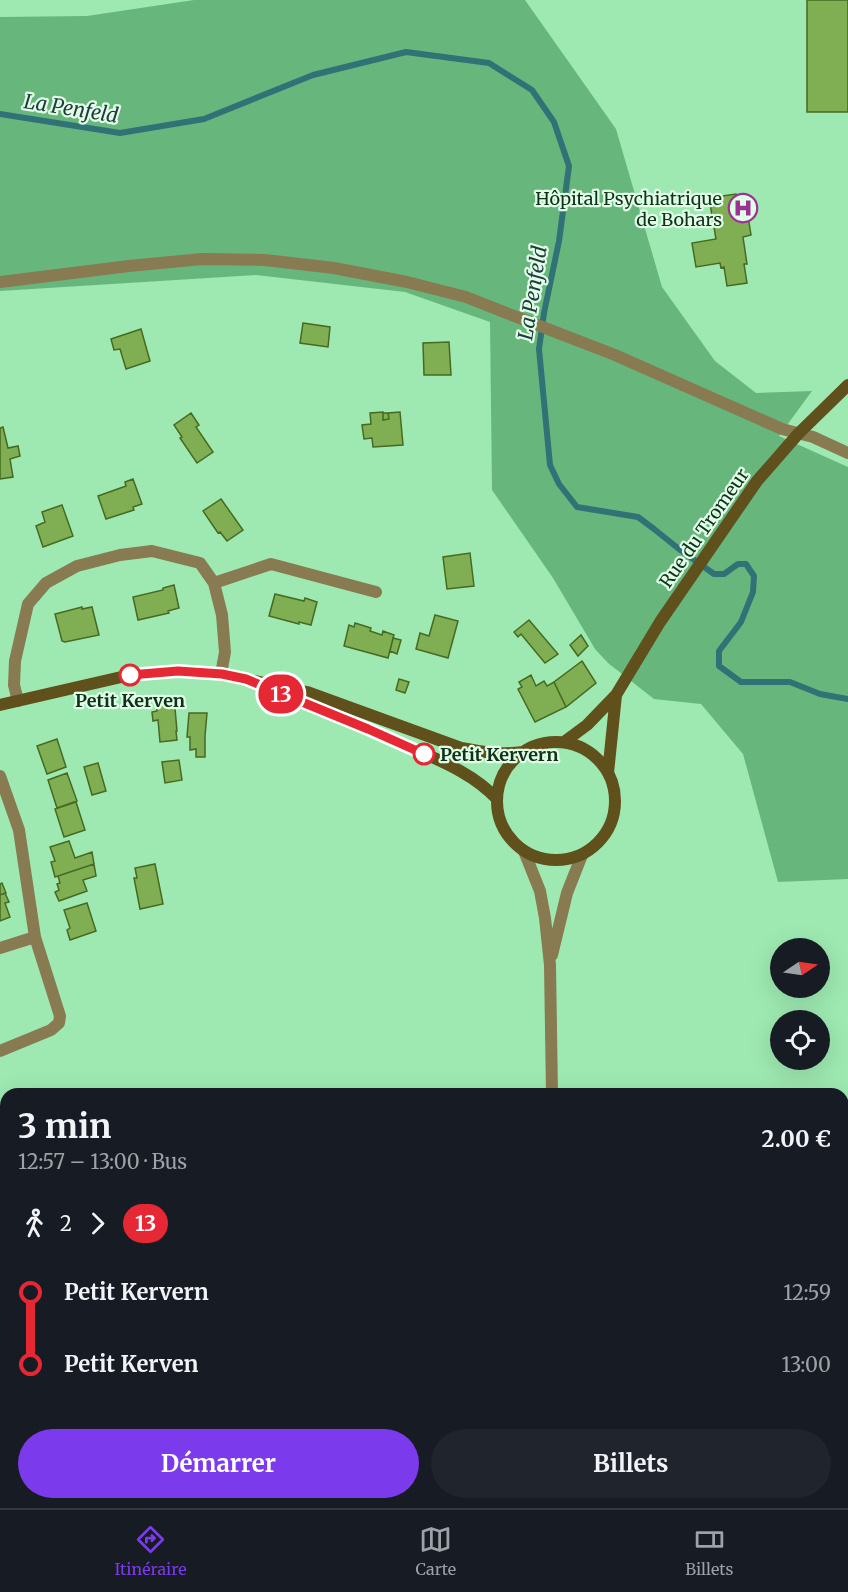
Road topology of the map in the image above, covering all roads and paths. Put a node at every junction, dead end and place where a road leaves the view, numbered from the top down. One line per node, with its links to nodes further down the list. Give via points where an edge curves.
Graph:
1 (0, 282): 3 (street, via 202,259 265,260 334,268 466,297 615,355)
2 (848, 384): 3 (main road, Rue du Tromeur)
3 (798, 434): 4 (street); 9 (main road, Rue du Tromeur, via 758,481 708,551)
4 (848, 453)
5 (214, 583): 6 (street, via 271,564); 7 (street, via 222,615); 10 (street, via 200,562 152,551 77,566 46,583 28,604 15,662)
6 (376, 592)
7 (222, 674): 8 (main road); 10 (main road, via 178,671 130,675)
8 (246, 679): 13 (main road, via 307,693 461,748 487,753); 16 (main road, via 455,768)
9 (616, 695): 12 (main road, Rue du Tromeur); 14 (main road, Rue du Tromeur)
10 (18, 701): 11 (main road)
11 (0, 705)
12 (564, 742): 13 (main road, via 550,742); 14 (main road, via 590,753)
13 (523, 752): 16 (main road, via 502,778)
14 (608, 773): 18 (main road, via 614,788 613,820 606,834)
15 (0, 776): 19 (street, via 19,830)
16 (497, 799): 17 (main road, via 500,820 509,838)
17 (524, 851): 18 (main road, via 553,861); 21 (street, via 540,891)
18 (582, 855): 21 (street, via 567,893)
19 (35, 936): 20 (street); 22 (street, via 59,1023)
20 (0, 948)
21 (550, 965): 23 (street)
22 (0, 1051)
23 (552, 1088)

